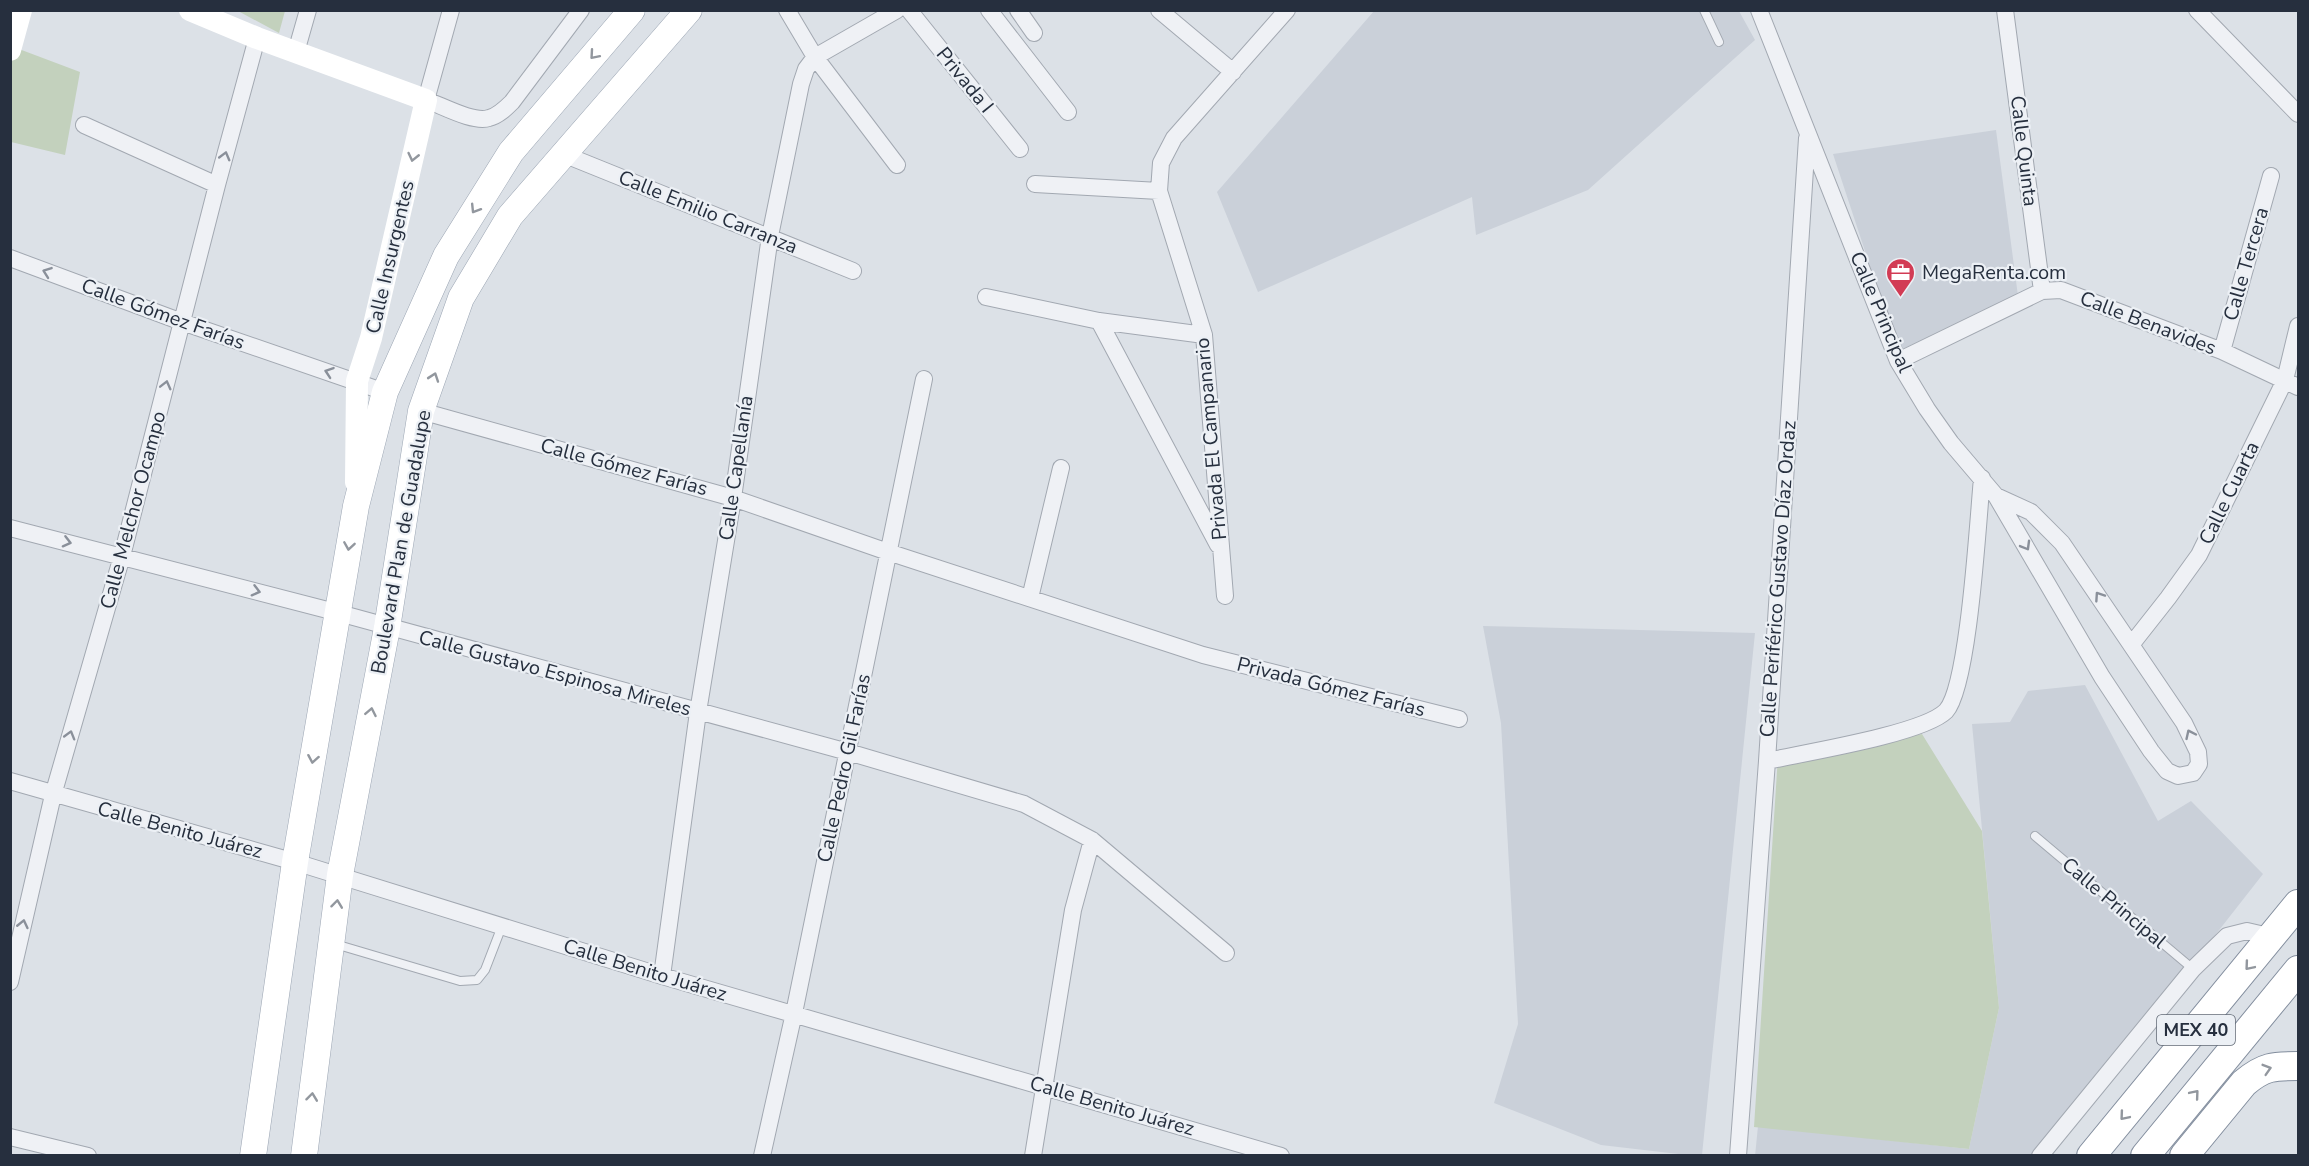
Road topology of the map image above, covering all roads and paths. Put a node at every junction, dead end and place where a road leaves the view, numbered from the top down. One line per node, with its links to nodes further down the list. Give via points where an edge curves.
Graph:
1 (21, 10): 23 (street)
2 (190, 10): 19 (street)
3 (308, 10): 24 (street)
4 (451, 10): 27 (street, Calle Insurgentes)
5 (581, 10): 27 (street, via 500,113 476,119)
6 (632, 10): 53 (main road, one-way to 53, via 511,152 446,256)
7 (689, 10): 33 (main road, Boulevard Plan de Guadalupe)
8 (787, 10): 25 (street)
9 (897, 10): 25 (street)
10 (909, 10): 32 (street, Privada I)
11 (989, 10): 28 (street)
12 (1018, 10): 20 (street)
13 (1159, 10): 26 (street)
14 (1287, 10): 26 (street, Privada El Campanario)
15 (1704, 10): 22 (lane)
16 (1759, 10): 31 (street, Calle Periférico Gustavo Díaz Ordaz)
17 (2006, 10): 42 (street, Calle Quinta)
18 (2197, 10): 29 (street)
19 (224, 17): 21 (street)
20 (1034, 33)
21 (257, 38): 24 (street); 37 (street, Calle Melchor Ocampo, one-way to 21)
22 (1719, 42)
23 (10, 50)
24 (296, 52): 27 (street)
25 (815, 57): 34 (street); 39 (street, Calle Capellanía, via 801,84)
26 (1233, 72): 38 (street, Privada El Campanario, via 1174,138 1161,163)
27 (426, 100): 51 (street, Calle Insurgentes, one-way to 51, via 371,338)
28 (1068, 112)
29 (2298, 114)
30 (84, 125): 37 (street)
31 (1808, 131): 49 (street, Calle Principal); 73 (street, Calle Periférico Gustavo Díaz Ordaz)
32 (1020, 148)
33 (563, 154): 39 (street, Calle Emilio Carranza); 54 (main road, Boulevard Plan de Guadalupe, one-way to 33, via 461,298 510,216)
34 (897, 165)
35 (2271, 176): 48 (street, Calle Tercera)
36 (1035, 184): 38 (street)
37 (217, 185): 45 (street, Calle Melchor Ocampo)
38 (1159, 191): 47 (street, Privada El Campanario)
39 (770, 236): 41 (street, Calle Emilio Carranza); 58 (street, Calle Capellanía)
40 (10, 258): 45 (street, Calle Gómez Farías, one-way to 40)
41 (853, 271)
42 (2042, 291): 48 (street, Calle Benavides, via 2061,290); 49 (street)
43 (986, 297): 44 (street)
44 (1099, 321): 47 (street); 61 (street)
45 (182, 322): 51 (street, Calle Gómez Farías, one-way to 45); 63 (street, Calle Melchor Ocampo, one-way to 45)
46 (2298, 326): 52 (street, Calle Cuarta)
47 (1204, 335): 61 (street, Privada El Campanario)
48 (2222, 351): 52 (street, Calle Benavides)
49 (1898, 361): 56 (street, Calle Principal, via 1951,443)
50 (924, 379): 62 (street, Calle Pedro Gil Farías)
51 (357, 381): 53 (street, Calle Gómez Farías); 59 (street, Calle Insurgentes)
52 (2292, 384): 68 (street, Calle Cuarta, via 2199,555)
53 (384, 392): 59 (main road)
54 (422, 411): 58 (street, Calle Gómez Farías); 67 (main road, Boulevard Plan de Guadalupe)
55 (1061, 468): 65 (street)
56 (1982, 478): 57 (street, Calle Principal); 73 (street, via 1966,642 1953,698 1946,711 1903,731)
57 (1996, 496): 68 (street, Calle Principal, one-way to 57, via 2062,543 2031,512); 68 (street, Calle Principal, one-way to 68, via 2102,677 2151,751 2167,771 2178,776 2193,773 2199,764 2198,752 2189,732)
58 (733, 498): 62 (street, Calle Gómez Farías); 70 (street, Calle Capellanía)
59 (356, 506): 66 (main road, one-way to 66)
60 (10, 528): 63 (street, Calle Gustavo Espinosa Mireles, one-way to 63)
61 (1221, 551): 64 (street, Privada El Campanario)
62 (888, 552): 65 (street, Calle Gómez Farías); 72 (street, Calle Pedro Gil Farías)
63 (122, 556): 66 (street, Calle Gustavo Espinosa Mireles, one-way to 66); 75 (street, Calle Melchor Ocampo, one-way to 63)
64 (1225, 596)
65 (1030, 598): 69 (street, Calle Gómez Farías)
66 (339, 613): 67 (street, Calle Gustavo Espinosa Mireles); 78 (main road, one-way to 78)
67 (387, 628): 70 (street, Calle Gustavo Espinosa Mireles); 79 (main road, Boulevard Plan de Guadalupe, one-way to 67)
68 (2131, 645)
69 (1203, 655): 71 (street, Privada Gómez Farías)
70 (698, 712): 72 (street, Calle Gustavo Espinosa Mireles); 87 (street, Calle Capellanía)
71 (1459, 719)
72 (848, 752): 77 (street, Calle Gustavo Espinosa Mireles, via 1024,804); 89 (street, Calle Pedro Gil Farías)
73 (1767, 761): 99 (street, Calle Periférico Gustavo Díaz Ordaz)
74 (10, 781): 75 (street, Calle Benito Juárez)
75 (53, 795): 78 (street, Calle Benito Juárez); 88 (street, Calle Melchor Ocampo, one-way to 75)
76 (2035, 836): 85 (lane, Calle Principal)
77 (1092, 840): 84 (street, Calle Gustavo Espinosa Mireles); 91 (street, via 1073,910)
78 (295, 862): 79 (street, Calle Benito Juárez); 94 (main road)
79 (340, 875): 81 (street, Calle Benito Juárez); 83 (main road, Boulevard Plan de Guadalupe, one-way to 79)
80 (2298, 904): 82 (highway, MEX 40)
81 (502, 926): 83 (lane, via 485,970 477,980 460,981); 87 (street, Calle Benito Juárez)
82 (2273, 937): 85 (street, via 2247,931 2227,936); 101 (highway, MEX 40, one-way to 101)
83 (332, 943): 95 (main road, Boulevard Plan de Guadalupe, one-way to 83)
84 (1226, 954)
85 (2193, 969): 100 (street)
86 (2298, 970): 102 (highway, MEX 40, one-way to 86)
87 (662, 976): 89 (street, Calle Benito Juárez)
88 (10, 982)
89 (794, 1013): 91 (street, Calle Benito Juárez); 96 (street, Calle Pedro Gil Farías)
90 (2298, 1066): 103 (highway, one-way to 90, via 2256,1073 2270,1066)
91 (1044, 1086): 97 (street); 98 (street, Calle Benito Juárez)
92 (10, 1137): 93 (street)
93 (88, 1155)
94 (253, 1155)
95 (304, 1155)
96 (762, 1155)
97 (1033, 1155)
98 (1281, 1155)
99 (1738, 1155)
100 (2040, 1155)
101 (2091, 1155)
102 (2145, 1155)
103 (2184, 1155)

